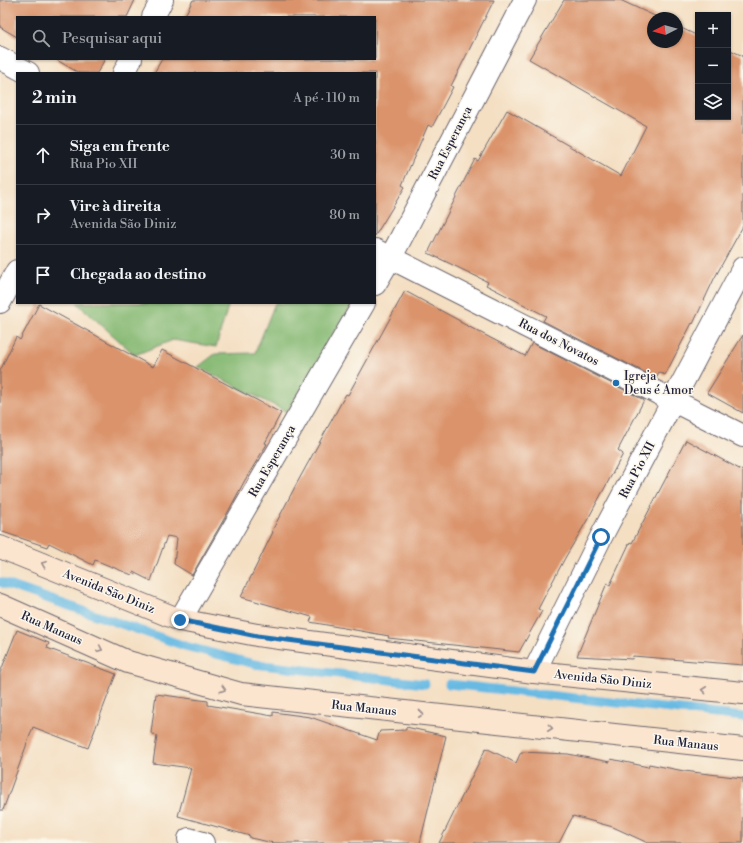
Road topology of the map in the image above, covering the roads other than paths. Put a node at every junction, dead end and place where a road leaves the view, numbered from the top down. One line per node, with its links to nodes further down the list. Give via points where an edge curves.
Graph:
1 (162, 0): 3 (street)
2 (525, 0): 8 (street, Rua Esperança)
3 (154, 16)
4 (0, 58): 6 (street)
5 (130, 60): 7 (street)
6 (26, 72)
7 (124, 72)
8 (383, 253): 11 (street, Rua Esperança); 14 (street, Rua dos Novatos)
9 (743, 268): 14 (street, Rua Pio XII)
10 (16, 273): 12 (street)
11 (376, 280)
12 (0, 302)
13 (363, 304): 18 (street, Rua Esperança)
14 (674, 400): 15 (street, Rua dos Novatos); 19 (street, Rua Pio XII, via 601,537)
15 (743, 436)
16 (0, 547): 18 (street, Avenida São Diniz, one-way to 16)
17 (0, 605): 21 (street, Rua Manaus, one-way to 21, via 128,662 241,694)
18 (180, 620): 19 (street, Avenida São Diniz, via 257,636)
19 (534, 672): 20 (street, Avenida São Diniz, one-way to 19)
20 (743, 694)
21 (743, 749)

